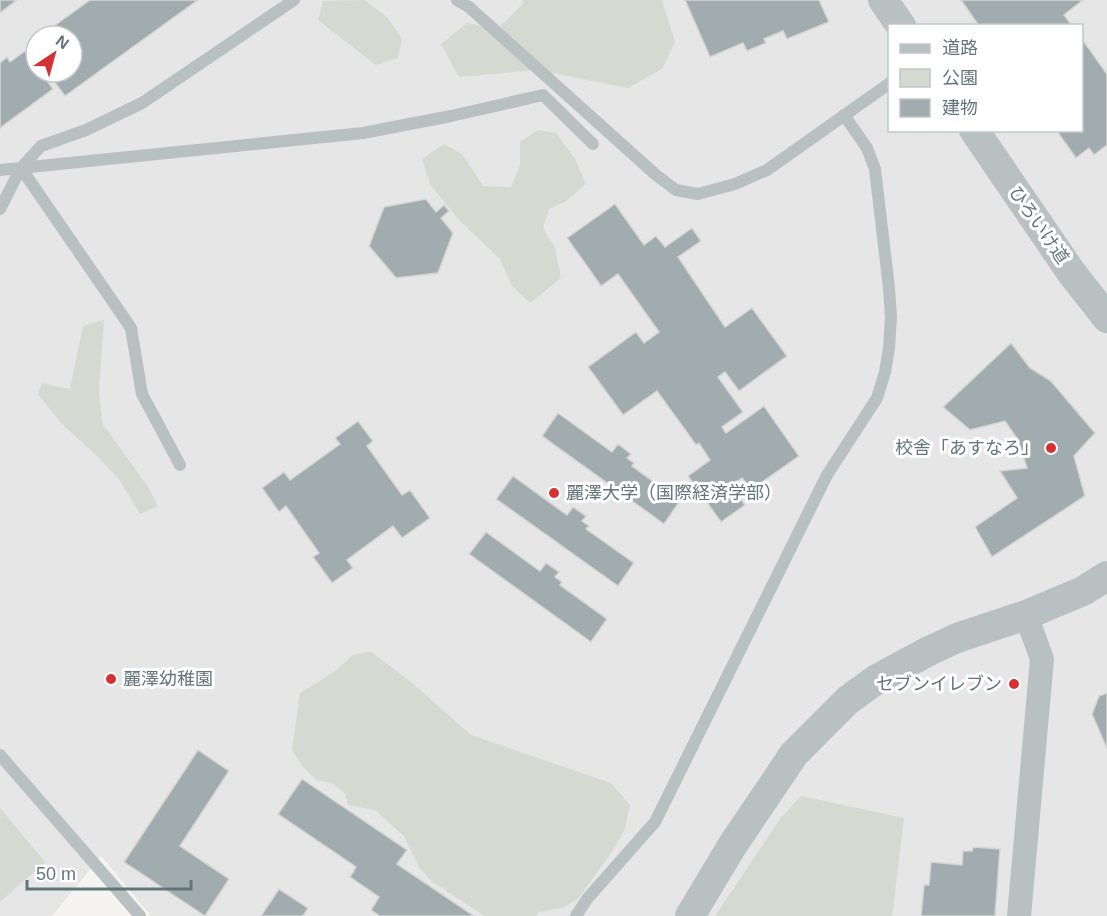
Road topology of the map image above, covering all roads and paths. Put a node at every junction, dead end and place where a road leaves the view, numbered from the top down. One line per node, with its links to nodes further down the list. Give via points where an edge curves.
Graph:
1 (294, 0): 9 (lane, via 142,103 41,146)
2 (457, 0): 6 (lane, via 676,190 698,194 767,170)
3 (884, 0): 4 (street)
4 (900, 24)
5 (888, 84): 6 (lane)
6 (844, 115): 18 (lane, via 867,148 875,169 889,288 889,348 877,398 827,475 655,822)
7 (975, 132): 12 (street, ひろいけ道)
8 (593, 144): 9 (lane, via 543,95 363,133)
9 (21, 168): 10 (lane); 11 (lane); 13 (lane, via 131,328 142,394)
10 (0, 171)
11 (0, 208)
12 (1107, 318)
13 (180, 465)
14 (1107, 576): 15 (street, via 1083,591)
15 (1026, 615): 19 (street, via 957,638 877,679 848,700 794,754); 20 (street, via 1042,659)
16 (0, 755): 17 (lane)
17 (140, 916)
18 (576, 916)
19 (690, 916)
20 (1019, 916)

